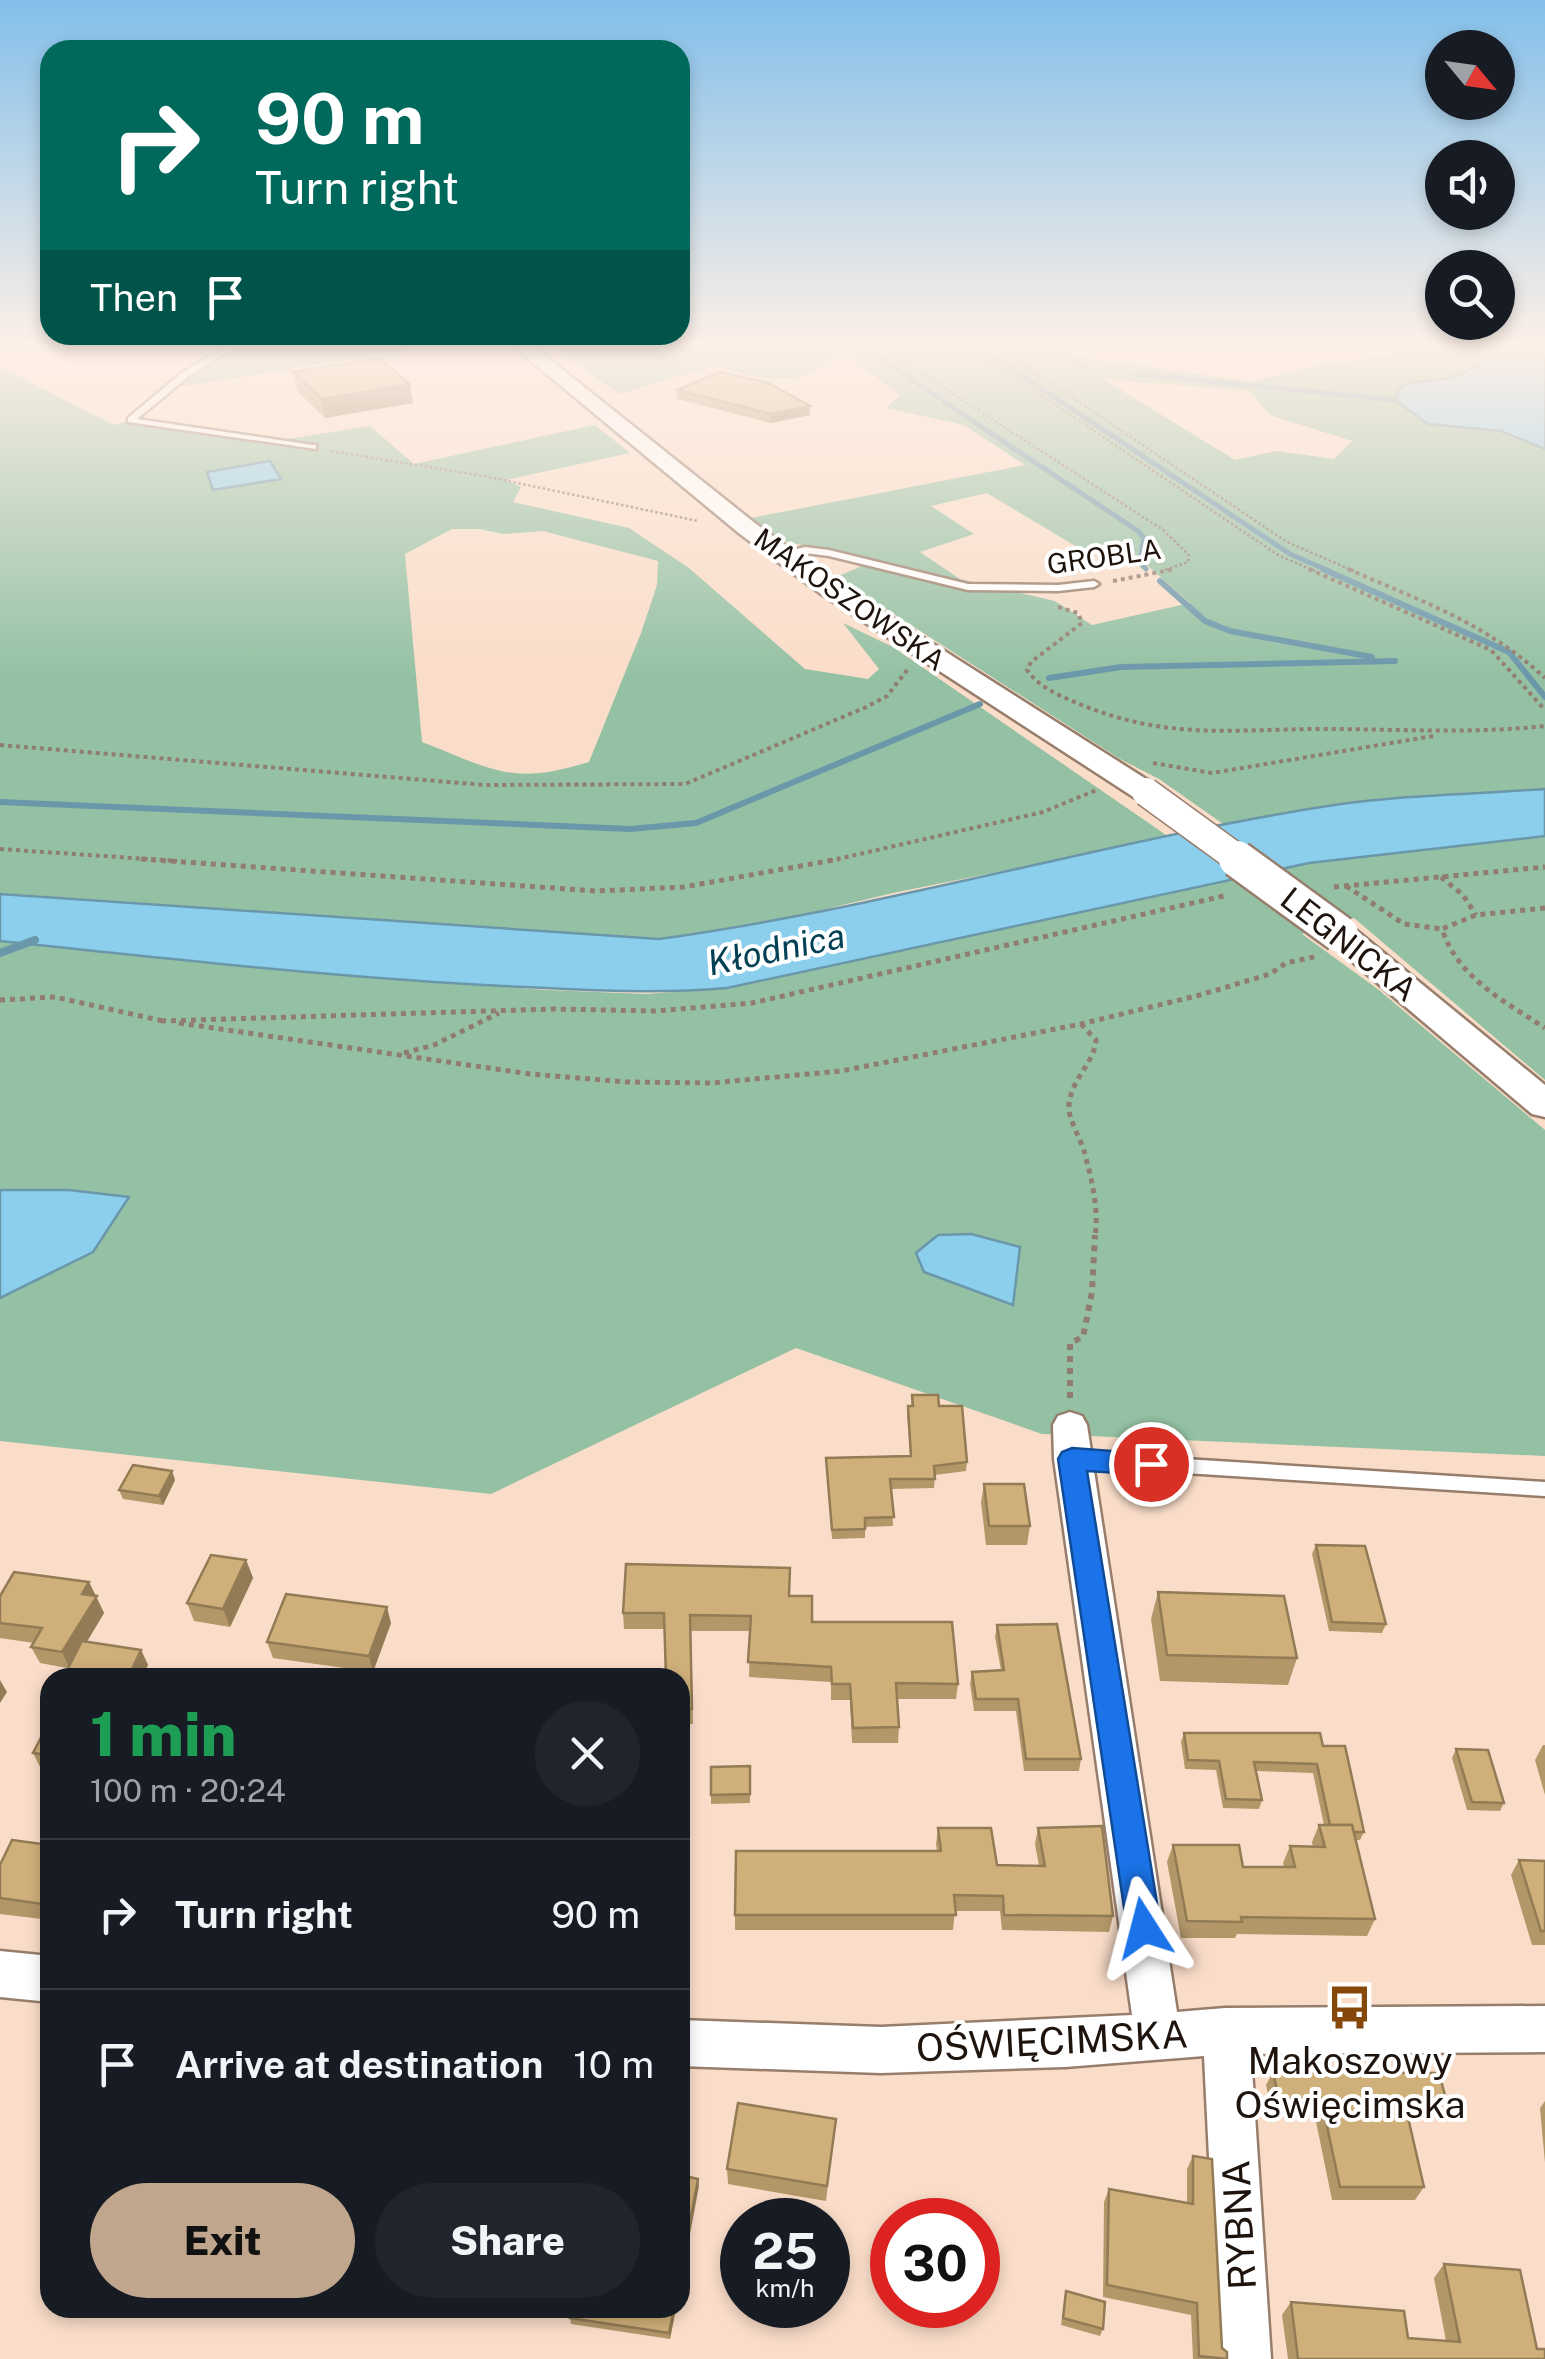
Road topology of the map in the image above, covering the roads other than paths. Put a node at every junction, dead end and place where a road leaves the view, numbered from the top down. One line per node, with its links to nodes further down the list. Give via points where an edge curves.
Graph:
1 (659, 457): 2 (main road, MAKOSZOWSKA)
2 (781, 554): 3 (lane, GROBLA, via 829,553 968,587); 4 (main road, MAKOSZOWSKA, via 920,649)
3 (1094, 584)
4 (1146, 777): 5 (main road, LEGNICKA, bridge, via 1331,944)
5 (1545, 1105)
6 (1071, 1442): 7 (lane); 12 (street)
7 (1545, 1488)
8 (0, 1974): 9 (street)
9 (40, 1978)
10 (1545, 2029): 11 (street, OŚWIĘCIMSKA)
11 (1225, 2031): 12 (street, OŚWIĘCIMSKA); 14 (street, RYBNA)
12 (1158, 2037): 13 (street, OŚWIĘCIMSKA, via 881,2050)
13 (690, 2043)
14 (1245, 2359)

